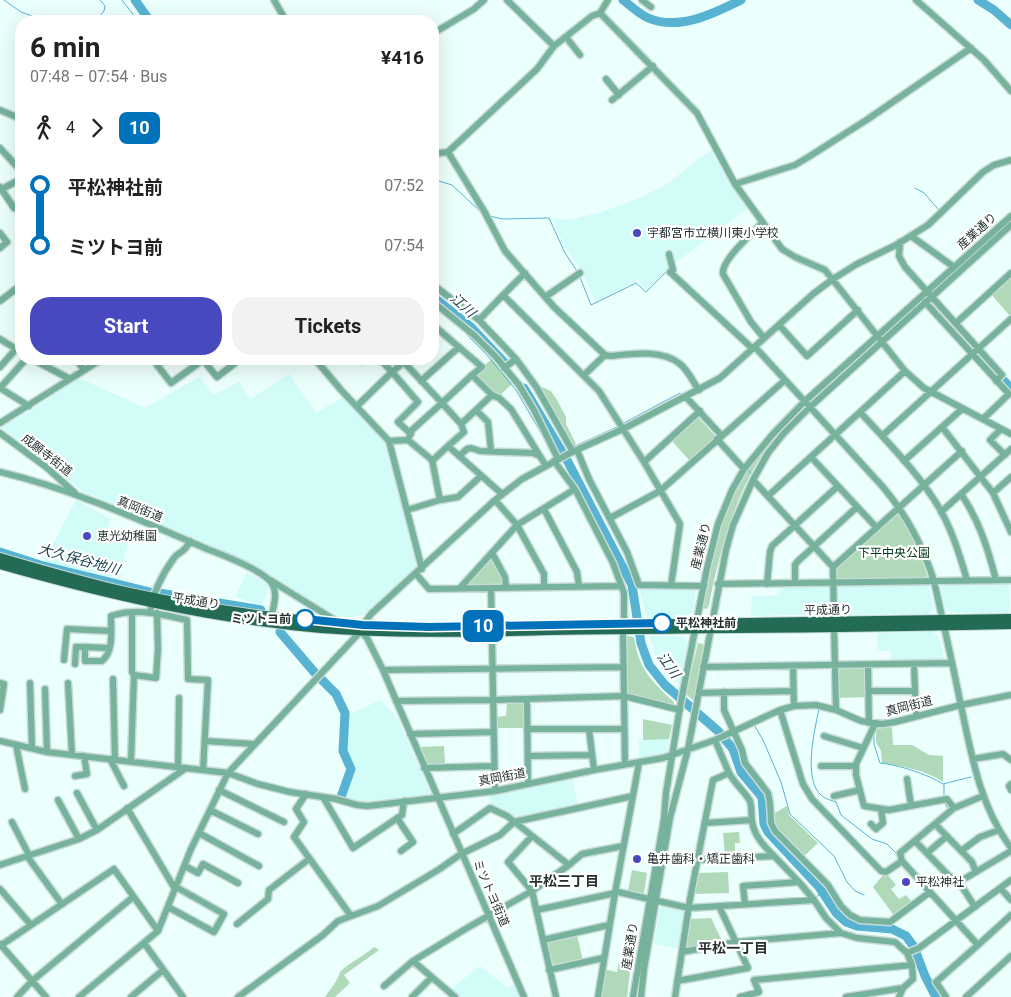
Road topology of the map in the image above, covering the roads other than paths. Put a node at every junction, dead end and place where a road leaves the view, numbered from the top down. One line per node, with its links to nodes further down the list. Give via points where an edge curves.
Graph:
1 (274, 0): 9 (street)
2 (484, 0): 10 (street)
3 (507, 0): 12 (street)
4 (607, 0): 8 (street)
5 (642, 0): 7 (street)
6 (916, 0): 13 (street)
7 (652, 8)
8 (600, 13): 11 (street); 15 (street)
9 (283, 15)
10 (439, 30)
11 (566, 37): 12 (street); 14 (street)
12 (554, 46): 23 (street, via 537,69)
13 (971, 48): 17 (street); 28 (street, via 795,165)
14 (580, 55)
15 (653, 66): 18 (street); 28 (street, via 697,113)
16 (606, 79): 18 (street)
17 (1011, 89)
18 (619, 95): 19 (street)
19 (612, 100)
20 (0, 110): 21 (street)
21 (15, 116)
22 (0, 148): 26 (street)
23 (448, 152): 24 (street); 40 (street, via 505,250)
24 (439, 153)
25 (1011, 160): 35 (street, via 983,172 928,225)
26 (15, 164)
27 (15, 182): 29 (street)
28 (735, 184): 32 (street)
29 (0, 189): 30 (street)
30 (14, 208)
31 (1011, 216): 39 (street, 産業通り)
32 (762, 223): 43 (street, via 782,249 825,270); 58 (street, via 730,256 722,270 751,322)
33 (1011, 225): 46 (street, 産業通り)
34 (0, 233): 37 (street, via 7,242)
35 (911, 236): 36 (street); 39 (street)
36 (898, 243): 43 (street); 46 (street, via 899,256 905,267)
37 (0, 248)
38 (669, 254): 63 (street, via 673,270 670,272)
39 (954, 267): 46 (street, 産業通り)
40 (525, 273): 47 (street); 48 (street)
41 (580, 273): 48 (street)
42 (1011, 273): 55 (street)
43 (833, 278): 52 (street); 56 (street)
44 (439, 289): 54 (street)
45 (15, 290): 49 (street)
46 (930, 294): 50 (street, 産業通り); 55 (street); 60 (street, 産業通り)
47 (503, 295): 54 (street); 89 (street)
48 (545, 297): 67 (street)
49 (0, 301)
50 (925, 302): 60 (street, 産業通り); 66 (street)
51 (439, 306): 84 (street, via 475,336)
52 (858, 310): 56 (street, via 807,356); 60 (street)
53 (1011, 319): 64 (street)
54 (479, 320): 68 (street)
55 (956, 323): 64 (street)
56 (779, 324): 58 (street)
57 (439, 330): 61 (street)
58 (764, 338): 63 (street)
59 (0, 339): 62 (street)
60 (880, 339): 86 (street); 99 (street, 産業通り); 103 (street, 産業通り)
61 (459, 347): 69 (street); 88 (street, via 482,367)
62 (15, 348)
63 (754, 348): 92 (street); 95 (street, via 720,378)
64 (978, 349): 66 (street); 93 (street, via 1002,375)
65 (15, 354): 83 (street)
66 (972, 354): 93 (street); 96 (street)
67 (606, 355): 89 (street); 95 (street, via 646,352 674,360 682,365)
68 (516, 359): 84 (street); 124 (street)
69 (439, 364)
70 (21, 365): 94 (street)
71 (43, 365): 90 (street)
72 (80, 365): 85 (street)
73 (92, 365): 85 (street)
74 (157, 365): 75 (street, via 171,383)
75 (196, 365)
76 (208, 365): 77 (street, via 217,377)
77 (233, 365)
78 (320, 365): 102 (street)
79 (386, 365): 87 (street)
80 (398, 365): 87 (street)
81 (408, 365): 91 (street)
82 (438, 365): 91 (street)
83 (0, 367)
84 (504, 368): 130 (street, via 534,410)
85 (84, 370): 90 (street)
86 (905, 371): 96 (street); 107 (street)
87 (392, 372): 102 (street); 118 (street, via 418,402 398,422)
88 (472, 375): 97 (street); 100 (street)
89 (584, 375): 112 (street, via 599,391)
90 (70, 379): 101 (street)
91 (421, 380): 100 (street)
92 (785, 380): 99 (street); 119 (street)
93 (996, 381): 108 (street, via 1010,394)
94 (0, 388): 101 (street)
95 (699, 390): 98 (street)
96 (930, 392): 104 (street); 117 (street)
97 (492, 395): 105 (street); 128 (street, via 511,409)
98 (686, 396): 106 (street); 112 (street)
99 (805, 401): 103 (street); 135 (street, 産業通り)
100 (442, 403): 110 (street); 118 (street, via 412,430)
101 (29, 406): 109 (street)
102 (357, 406): 120 (street)
103 (810, 407): 116 (street); 140 (street, 産業通り, via 768,453)
104 (962, 409): 108 (street); 111 (street)
105 (476, 410): 110 (street); 123 (street, via 488,422)
106 (700, 412): 119 (street); 133 (street)
107 (860, 412): 116 (street); 117 (street)
108 (983, 419): 113 (street)
109 (0, 423)
110 (461, 424): 121 (street, via 464,432)
111 (942, 427): 125 (street); 132 (street)
112 (623, 429): 124 (street); 133 (street)
113 (1002, 429): 115 (street); 126 (street, via 990,440)
114 (0, 433): 148 (street, 成願寺街道)
115 (1011, 434)
116 (836, 435): 129 (street); 152 (street)
117 (882, 436): 132 (street)
118 (410, 437): 120 (street); 131 (street)
119 (719, 437): 135 (street); 144 (street)
120 (389, 441): 155 (street)
121 (448, 446): 127 (street); 131 (street)
122 (1011, 449): 126 (street)
123 (491, 451): 127 (street, via 471,448); 128 (street)
124 (574, 451): 130 (street); 157 (street)
125 (962, 451): 138 (street); 141 (street)
126 (1005, 455): 138 (street)
127 (459, 456): 137 (street)
128 (540, 456): 134 (street)
129 (812, 457): 142 (street); 149 (street)
130 (558, 459): 134 (street); 143 (street)
131 (432, 461): 150 (street)
132 (904, 461): 141 (street)
133 (644, 462): 144 (street)
134 (546, 466): 146 (street, via 522,478)
135 (744, 469): 181 (street, 産業通り, via 718,524)
136 (0, 472): 148 (street, 真岡街道)
137 (481, 476): 146 (street); 150 (street, via 458,497)
138 (981, 476): 145 (street); 147 (street)
139 (1011, 478): 145 (street)
140 (753, 480): 149 (street); 176 (street, 産業通り, via 733,525)
141 (923, 484): 152 (street); 156 (street)
142 (838, 486): 153 (street); 159 (street)
143 (575, 489): 154 (street); 180 (street, via 613,563)
144 (660, 490): 157 (street); 178 (street, via 680,524)
145 (993, 493): 161 (street)
146 (502, 494): 151 (street)
147 (961, 494): 156 (street); 171 (street, via 974,512)
148 (80, 496): 162 (street, 真岡街道)
149 (768, 496): 159 (street)
150 (440, 500): 155 (street)
151 (495, 500): 158 (street); 168 (street)
152 (899, 506): 160 (street); 173 (street, via 926,554)
153 (857, 507): 160 (street); 163 (street)
154 (544, 509): 158 (street); 179 (street, via 577,572)
155 (406, 510): 168 (street)
156 (941, 512): 170 (street, via 952,532)
157 (610, 518): 178 (street, via 640,585)
158 (517, 525): 164 (street); 182 (street, via 544,574)
159 (795, 525): 163 (street); 177 (street, via 772,546)
160 (876, 527): 167 (street)
161 (1011, 532)
162 (190, 542): 169 (street, 真岡街道); 186 (street, via 186,551 176,556)
163 (814, 546): 167 (street); 175 (street, via 795,565)
164 (492, 553): 183 (street); 185 (street, via 505,577)
165 (0, 557): 186 (main road, 平成通り)
166 (0, 565): 186 (main road, 平成通り)
167 (833, 567): 174 (street)
168 (419, 571): 183 (street, via 429,588); 198 (street, via 372,614)
169 (267, 578): 190 (street, via 275,591); 191 (street, 真岡街道)
170 (967, 580): 171 (street); 173 (street)
171 (996, 580): 172 (street)
172 (1011, 580)
173 (934, 581): 174 (street); 192 (street)
174 (833, 582): 175 (street); 193 (street)
175 (795, 583): 177 (street)
176 (718, 584): 177 (street); 196 (street, 産業通り)
177 (767, 584)
178 (671, 585): 181 (street)
179 (579, 586): 180 (street); 182 (street)
180 (621, 586): 197 (street)
181 (704, 586): 195 (street, 産業通り)
182 (544, 587): 185 (street)
183 (460, 588): 184 (street)
184 (491, 588): 185 (street); 199 (street)
185 (506, 588)
186 (151, 604): 187 (street); 188 (street); 190 (main road, 平成通り, via 226,610)
187 (132, 613): 200 (street, via 111,616); 214 (street)
188 (157, 613): 214 (street, via 156,678); 248 (street, via 187,620 188,679 208,680)
189 (1011, 618): 192 (main road, 平成通り)
190 (271, 619): 191 (main road, 平成通り); 198 (main road, 平成通り, via 321,629)
191 (339, 622): 198 (main road, 平成通り)
192 (943, 622): 193 (main road, 平成通り); 194 (main road, 平成通り); 204 (street)
193 (834, 624): 196 (main road, 平成通り); 207 (street)
194 (1011, 625)
195 (696, 626): 196 (main road, 平成通り); 197 (main road, 平成通り); 233 (street, 産業通り)
196 (711, 626): 211 (street, 産業通り)
197 (624, 627): 199 (main road, 平成通り); 210 (street)
198 (362, 628): 199 (main road, 平成通り); 213 (street, ミツトヨ街道); 249 (street)
199 (492, 629): 212 (street)
200 (111, 631): 202 (street, via 112,646); 203 (street, via 67,629)
201 (86, 647): 202 (street); 202 (street, via 85,661 102,662); 205 (street, via 76,647)
202 (109, 648)
203 (64, 660)
204 (952, 663): 208 (street); 231 (street)
205 (76, 664)
206 (868, 664): 207 (street); 208 (street); 221 (street)
207 (835, 665): 209 (street); 236 (street)
208 (914, 665): 222 (street)
209 (794, 666): 211 (street); 220 (street)
210 (624, 667): 212 (street); 226 (street)
211 (703, 667): 224 (street, 産業通り)
212 (492, 669): 213 (street); 229 (street)
213 (383, 670): 230 (street, ミツトヨ街道)
214 (134, 675): 263 (street)
215 (113, 679): 260 (street)
216 (0, 683): 234 (street, via 4,684)
217 (30, 683): 251 (street)
218 (68, 683): 255 (street)
219 (46, 689): 254 (street)
220 (794, 691): 223 (street); 232 (street)
221 (869, 691): 222 (street); 238 (street)
222 (914, 691): 237 (street)
223 (724, 692): 224 (street); 243 (street, via 724,710)
224 (698, 693): 253 (street, 産業通り)
225 (1011, 695): 231 (street, 真岡街道)
226 (624, 696): 228 (street); 233 (street); 241 (street)
227 (179, 698): 269 (street)
228 (527, 699): 229 (street); 239 (street)
229 (493, 700): 230 (street); 242 (street)
230 (396, 701): 244 (street, ミツトヨ街道)
231 (961, 705): 237 (street, 真岡街道); 261 (street)
232 (794, 706): 235 (street, 真岡街道); 236 (street, 真岡街道)
233 (680, 708): 256 (street, 産業通り)
234 (0, 710)
235 (780, 710): 243 (street, 真岡街道); 327 (street, via 803,784 812,799 881,871 886,872)
236 (836, 710): 238 (street, 真岡街道)
237 (916, 716): 238 (street, 真岡街道)
238 (872, 724): 252 (street)
239 (527, 729): 240 (street); 259 (street)
240 (589, 729): 241 (street); 257 (street)
241 (624, 729): 265 (street)
242 (494, 732): 244 (street); 266 (street)
243 (731, 733): 246 (street, 真岡街道); 341 (street, via 742,750 745,763 768,793 771,823 775,830 828,885 850,916 890,922)
244 (410, 734): 271 (street, ミツトヨ街道)
245 (824, 736): 252 (street)
246 (716, 740): 253 (street, 真岡街道); 275 (street)
247 (0, 741): 250 (street, 真岡街道)
248 (205, 741): 249 (street); 272 (street)
249 (254, 744): 274 (street)
250 (16, 745): 251 (street, 真岡街道); 281 (street)
251 (32, 748): 254 (street, 真岡街道)
252 (864, 748): 268 (street)
253 (688, 749): 256 (street, 真岡街道); 344 (street, 産業通り)
254 (47, 752): 255 (street, 真岡街道)
255 (72, 754): 258 (street, 真岡街道)
256 (673, 754): 264 (street, 真岡街道); 344 (street, 産業通り)
257 (592, 755): 259 (street); 273 (street)
258 (84, 756): 260 (street, 真岡街道); 276 (street, via 87,774)
259 (528, 756): 278 (street)
260 (112, 759): 263 (street, 真岡街道); 280 (street)
261 (973, 759): 262 (street, via 1003,754); 290 (street)
262 (1011, 760)
263 (131, 762): 269 (street, 真岡街道)
264 (639, 763): 265 (street, 真岡街道); 288 (street)
265 (625, 764): 273 (street, 真岡街道)
266 (494, 766): 271 (street); 285 (street)
267 (821, 766): 268 (street)
268 (856, 766): 283 (street)
269 (178, 767): 270 (street, 真岡街道)
270 (186, 768): 272 (street, 真岡街道); 296 (street)
271 (424, 768): 292 (street, ミツトヨ街道)
272 (203, 770): 274 (street, 真岡街道)
273 (594, 770): 278 (street, 真岡街道)
274 (228, 773): 282 (street); 287 (street, 真岡街道, via 258,784)
275 (730, 773): 301 (street, via 749,800); 305 (street, via 713,780)
276 (75, 776)
277 (907, 779): 295 (street)
278 (528, 783): 285 (street, 真岡街道)
279 (1011, 784): 284 (street, via 1008,786)
280 (124, 786)
281 (25, 789)
282 (220, 790): 299 (street); 303 (street)
283 (860, 790): 289 (street); 297 (street, via 864,806)
284 (1011, 790)
285 (495, 791): 292 (street, 真岡街道)
286 (77, 793): 308 (street)
287 (306, 794): 291 (street, 真岡街道); 325 (street, via 296,809 304,822 294,837)
288 (633, 796): 304 (street); 317 (street)
289 (834, 796)
290 (983, 796): 298 (street); 309 (street)
291 (323, 797): 294 (street, 真岡街道, via 362,806); 300 (street, via 353,848)
292 (438, 798): 294 (street, 真岡街道); 312 (street, ミツトヨ街道)
293 (58, 800): 315 (street)
294 (404, 801): 300 (street, via 402,815)
295 (911, 805): 297 (street, via 889,810); 298 (street, via 947,799)
296 (127, 808): 308 (street); 337 (street)
297 (881, 808): 306 (street, via 883,823 876,829)
298 (954, 808): 307 (street)
299 (210, 810): 310 (street); 311 (street)
300 (398, 818): 319 (street, via 413,842)
301 (752, 820): 305 (street); 324 (street, via 756,835)
302 (12, 822): 323 (street)
303 (284, 822)
304 (514, 822): 312 (street, via 490,808); 313 (street); 322 (street, via 500,835)
305 (705, 823): 326 (street)
306 (871, 824)
307 (935, 824): 314 (street); 316 (street)
308 (97, 830): 315 (street)
309 (999, 830): 318 (street); 320 (street, via 980,837)
310 (199, 833): 330 (street); 331 (street)
311 (258, 834)
312 (453, 834): 322 (street, ミツトヨ街道)
313 (532, 836): 329 (street); 340 (street, via 508,862)
314 (947, 836): 320 (street); 321 (street)
315 (79, 839): 323 (street)
316 (915, 841): 321 (street); 327 (street, via 900,853)
317 (623, 846): 329 (street, via 582,854); 342 (street)
318 (1011, 850): 332 (street)
319 (401, 851)
320 (961, 851): 332 (street, via 972,862)
321 (927, 853): 335 (street)
322 (461, 854): 355 (street, via 378,906); 356 (street, ミツトヨ街道)
323 (28, 856): 328 (street); 347 (street)
324 (774, 856): 326 (street); 334 (street)
325 (309, 858): 355 (street); 358 (street, via 269,890 268,899)
326 (698, 860): 352 (street)
327 (902, 861): 341 (street)
328 (0, 865)
329 (569, 865): 340 (street)
330 (185, 866): 336 (street, via 198,873 203,864); 337 (street)
331 (259, 866)
332 (976, 872): 335 (street)
333 (1011, 880): 338 (street)
334 (800, 882): 345 (street); 348 (street, via 743,886)
335 (959, 882): 351 (street)
336 (238, 883)
337 (175, 888): 350 (street); 350 (street, via 224,914 214,932)
338 (1000, 888): 346 (street); 351 (street)
339 (0, 889): 359 (street)
340 (532, 891): 353 (street); 356 (street)
341 (930, 892): 357 (street)
342 (614, 893): 344 (street); 353 (street); 360 (street)
343 (133, 897): 347 (street, via 114,869); 361 (street); 379 (street)
344 (652, 900): 352 (street); 395 (street, 産業通り); 396 (street, 産業通り)
345 (814, 900): 348 (street); 362 (street)
346 (1011, 900)
347 (61, 904): 359 (street)
348 (745, 904): 349 (street)
349 (719, 906): 352 (street); 364 (street)
350 (168, 907): 361 (street)
351 (974, 907): 357 (street)
352 (689, 908): 368 (street)
353 (537, 910): 363 (street)
354 (1011, 915): 367 (street)
355 (351, 916): 389 (street, via 338,921)
356 (489, 916): 372 (street); 392 (street, ミツトヨ街道)
357 (956, 920): 367 (street); 369 (street, via 920,948)
358 (237, 924)
359 (31, 926): 366 (street)
360 (609, 926): 363 (street); 371 (street)
361 (158, 931): 365 (street)
362 (841, 933): 364 (street); 369 (street, via 896,942)
363 (543, 940): 376 (street)
364 (736, 942): 368 (street); 374 (street)
365 (144, 943): 375 (street); 386 (street)
366 (0, 945): 379 (street)
367 (978, 945): 401 (street, via 936,982)
368 (682, 952): 380 (street)
369 (907, 953): 373 (street)
370 (1011, 956): 402 (street)
371 (603, 958): 376 (street); 394 (street)
372 (413, 961): 377 (street); 381 (street)
373 (912, 965): 378 (street); 382 (street, via 912,980)
374 (748, 968): 378 (street); 380 (street)
375 (163, 970): 387 (street); 388 (street)
376 (549, 970): 393 (street)
377 (432, 977): 390 (street); 391 (street)
378 (754, 980): 383 (street)
379 (32, 981): 384 (street); 385 (street)
380 (677, 981): 397 (street)
381 (384, 986)
382 (904, 988): 399 (street); 400 (street)
383 (761, 994): 398 (street)
384 (17, 997)
385 (46, 997)
386 (79, 997)
387 (131, 997)
388 (182, 997)
389 (238, 997)
390 (412, 997)
391 (454, 997)
392 (524, 997)
393 (556, 997)
394 (598, 997)
395 (633, 997)
396 (641, 997)
397 (675, 997)
398 (740, 997)
399 (846, 997)
400 (899, 997)
401 (946, 997)
402 (966, 997)

